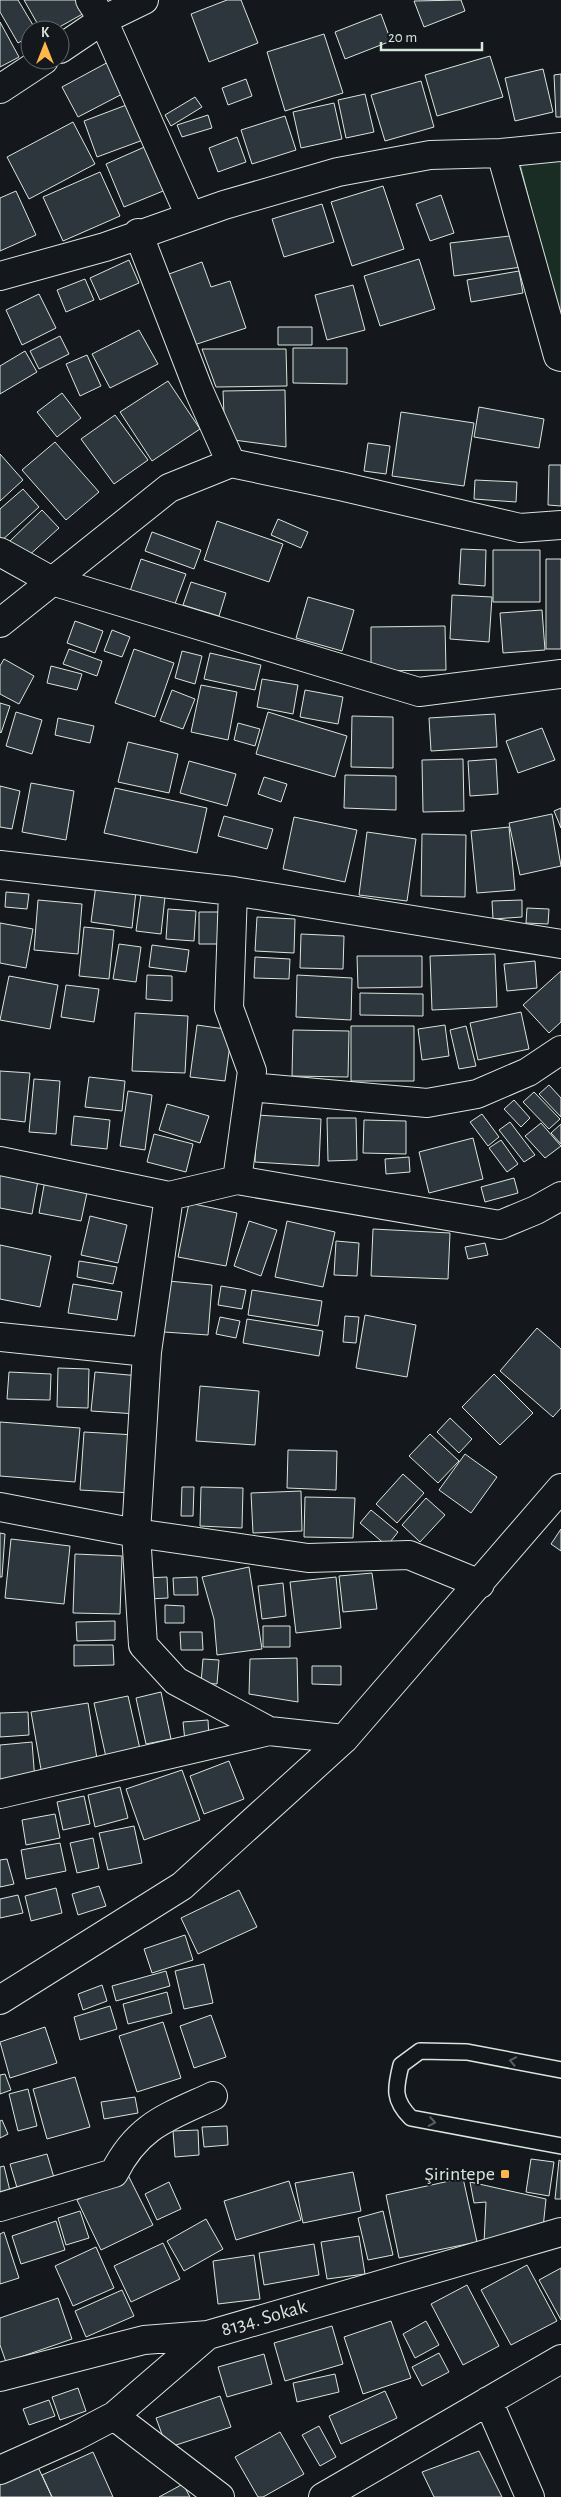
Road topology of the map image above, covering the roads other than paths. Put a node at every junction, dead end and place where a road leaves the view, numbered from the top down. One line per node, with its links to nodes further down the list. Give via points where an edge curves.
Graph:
1 (144, 0): 2 (street)
2 (97, 10): 3 (street); 8 (street)
3 (70, 38)
4 (29, 70): 5 (street)
5 (0, 89)
6 (561, 147): 7 (street)
7 (501, 153): 8 (street, via 430,155 338,172); 11 (street, via 558,356)
8 (190, 216): 9 (street)
9 (138, 233): 10 (street, via 105,247); 12 (street)
10 (0, 276)
11 (561, 357)
12 (231, 464): 13 (street, via 520,528); 15 (street, via 168,488)
13 (561, 525)
14 (0, 552): 15 (street)
15 (52, 581): 16 (street); 17 (street, via 418,692)
16 (0, 623)
17 (561, 674)
18 (0, 865): 19 (street)
19 (233, 891): 20 (street); 22 (street, via 229,1008 252,1071)
20 (561, 944)
21 (561, 1050): 22 (street, via 528,1072 477,1094 427,1103)
22 (250, 1087): 24 (street)
23 (0, 1161): 25 (street)
24 (237, 1180): 25 (street); 26 (street, via 500,1225)
25 (169, 1196): 28 (street)
26 (561, 1196)
27 (0, 1337): 28 (street)
28 (146, 1352): 31 (street)
29 (561, 1488): 32 (street)
30 (0, 1507): 31 (street)
31 (136, 1533): 32 (street, via 308,1558 409,1555); 33 (street, via 143,1645 176,1681)
32 (480, 1584): 34 (street)
33 (269, 1732): 34 (street); 35 (street)
34 (344, 1739): 36 (street, via 182,1886)
35 (0, 1794)
36 (0, 2000)
37 (561, 2070): 39 (lane, one-way to 39, via 467,2052 420,2051 401,2065 396,2085 399,2107 411,2118)
38 (213, 2096): 40 (street, via 155,2122 124,2152 114,2173)
39 (561, 2146)
40 (0, 2207)
41 (561, 2232): 42 (street, 8134. Sokak)
42 (208, 2335): 44 (street, via 144,2340); 46 (street, 8134. Sokak)
43 (561, 2359): 45 (street)
44 (0, 2377)
45 (488, 2401): 49 (street); 50 (street)
46 (114, 2416): 47 (street, 8134. Sokak); 48 (street)
47 (0, 2470)
48 (220, 2497)
49 (323, 2497)
50 (530, 2497)

